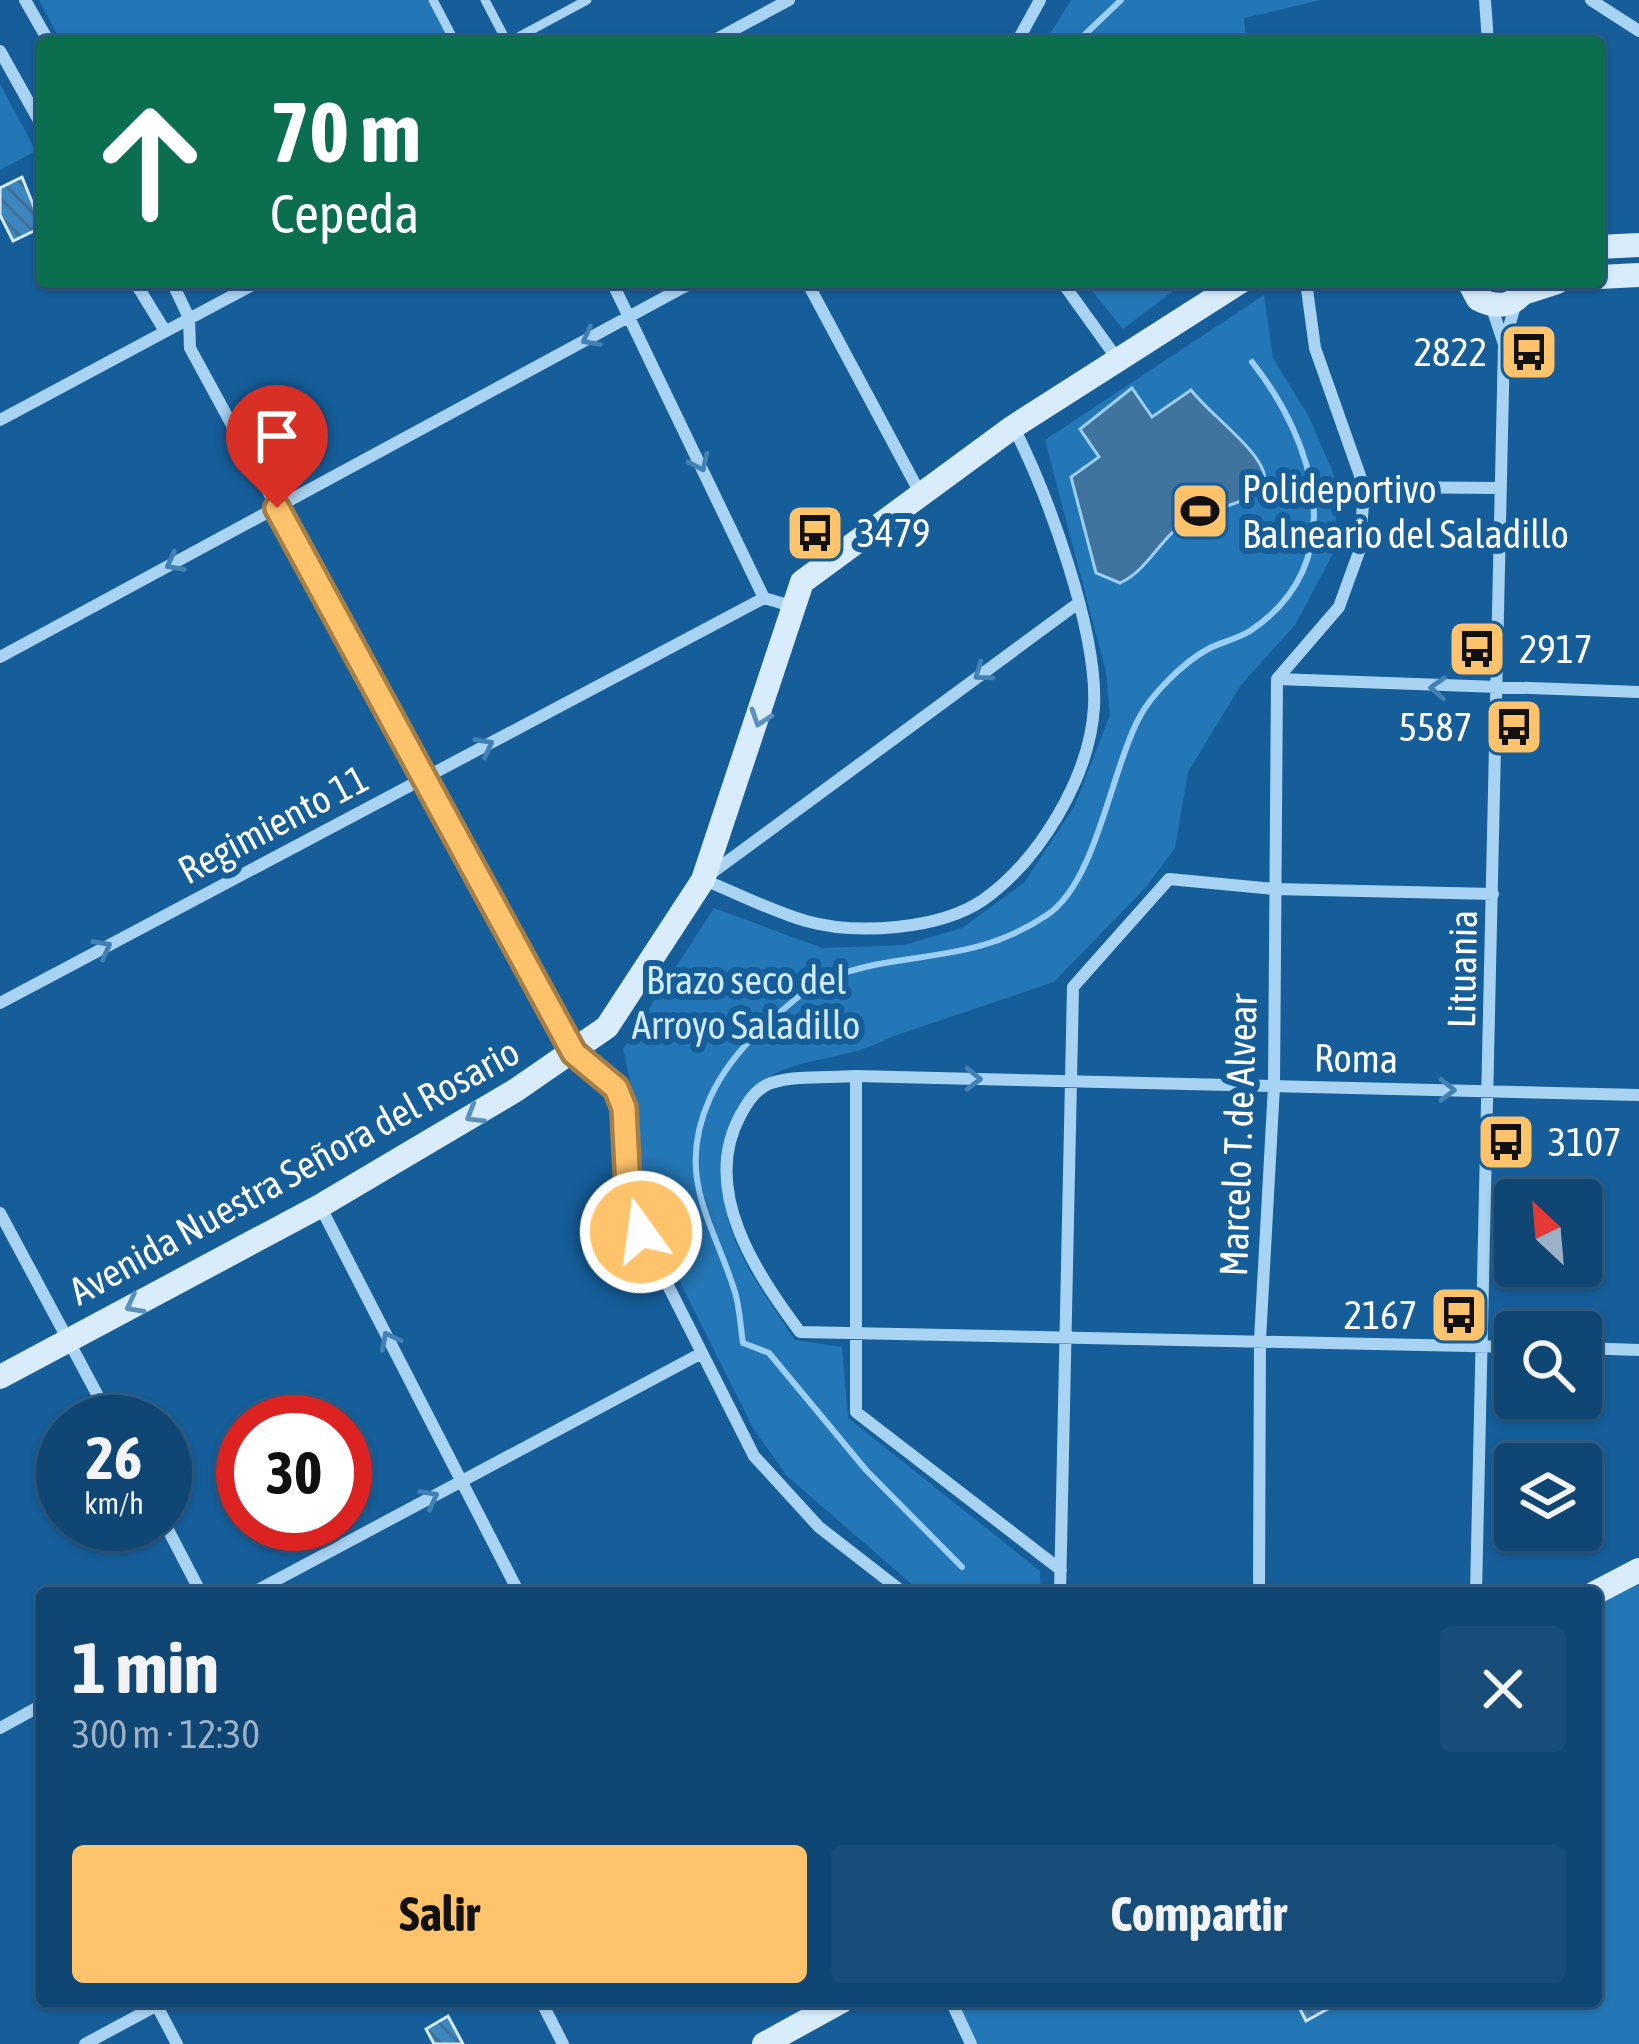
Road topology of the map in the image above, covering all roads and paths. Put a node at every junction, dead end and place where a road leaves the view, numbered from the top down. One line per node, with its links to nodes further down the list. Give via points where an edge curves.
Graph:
1 (26, 0): 10 (street)
2 (433, 0): 11 (lane)
3 (485, 0): 12 (lane)
4 (587, 0): 13 (lane)
5 (789, 0): 14 (street)
6 (1040, 0): 15 (street)
7 (1485, 0): 16 (street)
8 (1591, 0): 9 (street)
9 (1639, 31)
10 (46, 36)
11 (452, 36)
12 (505, 36)
13 (519, 36)
14 (722, 36)
15 (1019, 36)
16 (1488, 36)
17 (0, 51): 18 (street)
18 (36, 114)
19 (1639, 245): 20 (street)
20 (1605, 247)
21 (1639, 275): 22 (street)
22 (1605, 278)
23 (140, 288): 37 (street)
24 (175, 288): 36 (street)
25 (246, 288): 36 (street)
26 (615, 288): 35 (street)
27 (682, 288): 35 (street)
28 (810, 288): 44 (street)
29 (1066, 288): 39 (street)
30 (1231, 288): 39 (street, Avenida Nuestra Señora del Rosario)
31 (1307, 288): 42 (street, via 1316,348)
32 (1470, 288): 34 (street)
33 (1522, 292): 34 (street); 38 (street, Lituania)
34 (1490, 305): 38 (street, Lituania)
35 (630, 316): 45 (street, one-way to 45); 46 (street, one-way to 46)
36 (189, 318): 37 (street); 45 (street, via 190,348)
37 (165, 331): 40 (street)
38 (1504, 345): 43 (street, Lituania)
39 (1118, 360): 41 (street, Avenida Nuestra Señora del Rosario)
40 (0, 420)
41 (1013, 427): 44 (street, Avenida Nuestra Señora del Rosario); 47 (street, via 1038,475)
42 (1364, 487): 43 (street); 50 (street, via 1360,549 1339,608)
43 (1502, 488): 51 (street, Lituania)
44 (921, 495): 48 (street, Avenida Nuestra Señora del Rosario, via 802,582)
45 (277, 508): 49 (street, one-way to 49); 53 (street)
46 (764, 598): 48 (street); 53 (street, Regimiento 11, one-way to 46)
47 (1077, 604): 54 (street, one-way to 54); 54 (street, via 1092,665 1088,753 1026,861 981,902 867,929 807,921)
48 (796, 607): 54 (street, Avenida Nuestra Señora del Rosario, one-way to 54)
49 (0, 657)
50 (1276, 679): 51 (street, one-way to 50); 55 (street, Marcelo T. de Alvear)
51 (1497, 691): 52 (street); 56 (street, Lituania)
52 (1639, 692)
53 (423, 778): 57 (street, Regimiento 11, one-way to 53); 58 (street)
54 (703, 880): 58 (street, Avenida Nuestra Señora del Rosario, via 607,1027)
55 (1275, 889): 56 (street); 60 (street, via 1169,880 1073,987); 61 (street, Marcelo T. de Alvear)
56 (1493, 894): 62 (street, Lituania)
57 (0, 1003)
58 (574, 1053): 64 (street, Avenida Nuestra Señora del Rosario, one-way to 64); 74 (street, via 616,1088 641,1232)
59 (856, 1076): 60 (street, Roma, one-way to 60); 66 (street); 66 (street, Roma, via 769,1083 750,1098 736,1125 727,1186 758,1276 800,1332)
60 (1071, 1081): 61 (street, Roma); 67 (street)
61 (1274, 1086): 62 (street, Roma, one-way to 62); 69 (street, Marcelo T. de Alvear)
62 (1489, 1091): 63 (street, Roma); 70 (street, Lituania)
63 (1639, 1095)
64 (320, 1206): 68 (street, Avenida Nuestra Señora del Rosario, one-way to 68); 77 (street, one-way to 64)
65 (0, 1213): 68 (street)
66 (856, 1334): 67 (street); 79 (street, via 856,1412)
67 (1066, 1338): 69 (street); 79 (street)
68 (69, 1339): 75 (street, Avenida Nuestra Señora del Rosario); 76 (street)
69 (1260, 1340): 70 (street); 86 (street, Marcelo T. de Alvear)
70 (1484, 1346): 71 (street); 87 (street, Lituania)
71 (1494, 1346)
72 (1602, 1348): 73 (street)
73 (1639, 1349)
74 (700, 1354): 77 (street); 84 (street, via 754,1456 782,1491)
75 (0, 1378)
76 (98, 1395)
77 (462, 1481): 82 (street, one-way to 77); 83 (street)
78 (179, 1551): 81 (street)
79 (1061, 1570): 85 (street)
80 (1639, 1570): 88 (street)
81 (198, 1587)
82 (263, 1587)
83 (516, 1587)
84 (896, 1587)
85 (1060, 1587)
86 (1258, 1587)
87 (1476, 1587)
88 (1602, 1589)
89 (36, 1709): 90 (street)
90 (0, 1728)
91 (154, 2007): 96 (street)
92 (163, 2007): 97 (street)
93 (544, 2007): 98 (street)
94 (831, 2007): 99 (street)
95 (954, 2007): 100 (street)
96 (85, 2044)
97 (177, 2044)
98 (563, 2044)
99 (764, 2044)
100 (971, 2044)

